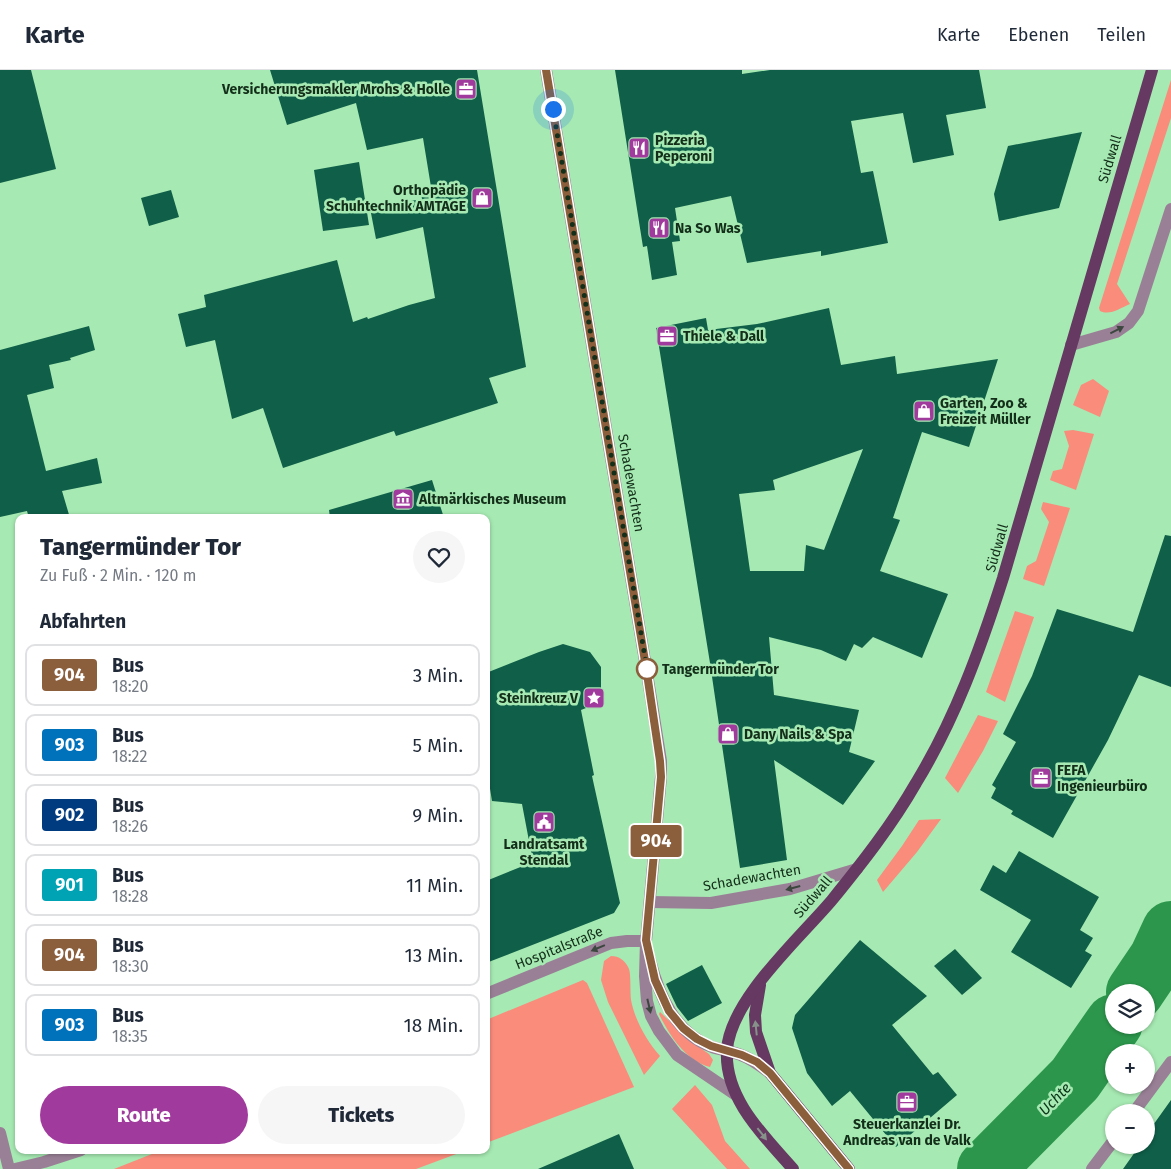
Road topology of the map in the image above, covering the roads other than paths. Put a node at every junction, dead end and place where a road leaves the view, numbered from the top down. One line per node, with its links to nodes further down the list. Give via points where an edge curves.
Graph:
1 (546, 70): 6 (street, Schadewachten, via 660,761)
2 (1152, 70): 4 (main road, Südwall)
3 (1171, 209): 4 (street, one-way to 3, via 1116,332 1134,317)
4 (1071, 345): 5 (main road, Südwall, via 1003,578 964,689 916,784)
5 (857, 869): 6 (street, Schadewachten, one-way to 6, via 790,889 711,903); 8 (main road, Südwall)
6 (650, 902): 7 (street, Schadewachten)
7 (646, 940): 9 (street, Hospitalstraße, one-way to 9, via 610,943); 10 (street, Schadewachten, via 655,980 669,1011 697,1039); 13 (street, Schadewachten, one-way to 13, via 647,1001 659,1031 676,1055)
8 (761, 980): 10 (main road, Südwall, via 733,1022); 12 (main road, one-way to 8, via 756,1032 755,1015)
9 (490, 992)
10 (727, 1051): 12 (street, Schadewachten, via 757,1062); 13 (main road, Südwall)
11 (1171, 1062): 14 (street)
12 (770, 1073): 21 (main road)
13 (736, 1095): 20 (main road, Südwall, one-way to 20, via 762,1133)
14 (1140, 1104)
15 (0, 1134): 18 (street)
16 (1105, 1152): 22 (street)
17 (69, 1154): 19 (street)
18 (9, 1169)
19 (15, 1169)
20 (793, 1169)
21 (849, 1169)
22 (1092, 1169)

